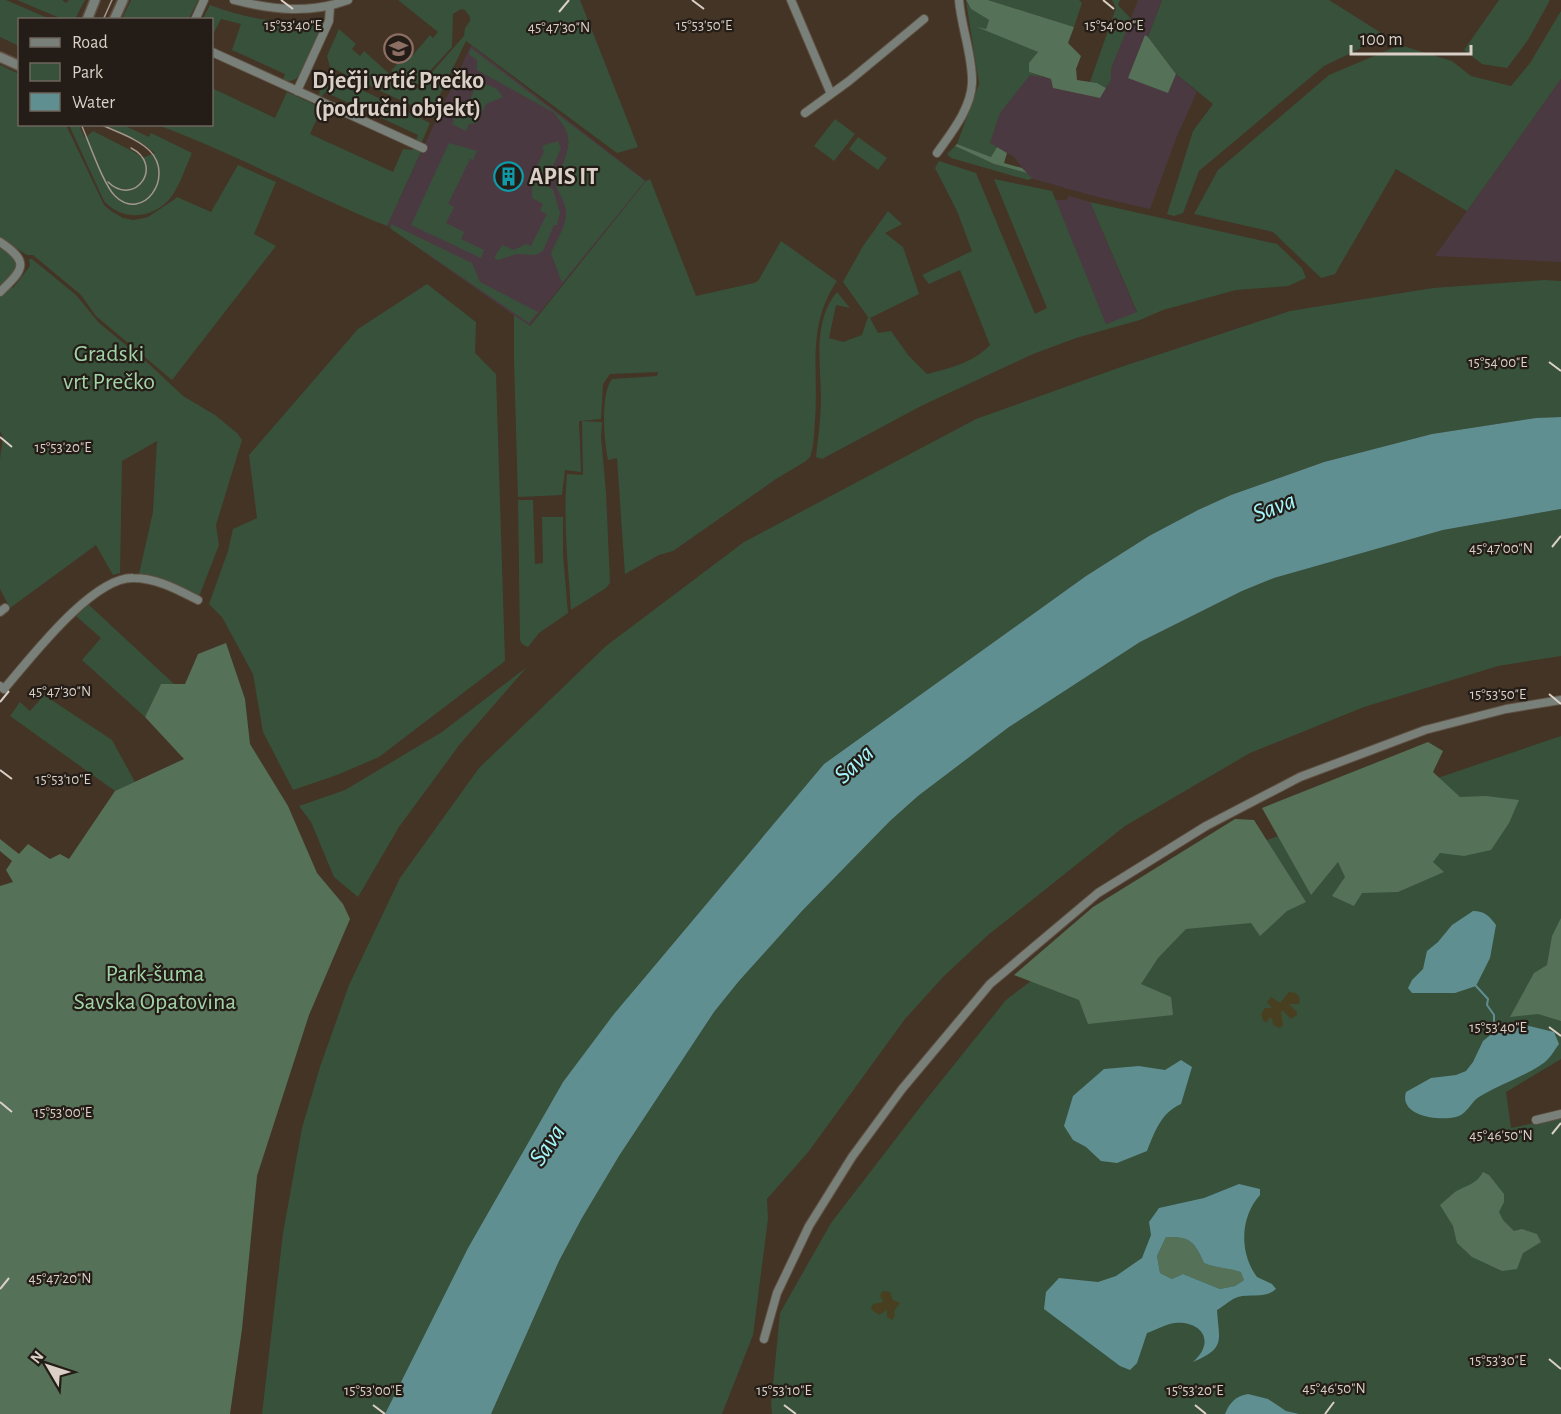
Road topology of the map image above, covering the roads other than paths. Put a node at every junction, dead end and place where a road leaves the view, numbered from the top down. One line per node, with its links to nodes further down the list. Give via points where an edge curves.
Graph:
1 (95, 0): 9 (street)
2 (123, 0): 10 (street)
3 (204, 0): 11 (street)
4 (234, 0): 8 (street, via 287,9)
5 (348, 0): 8 (street)
6 (791, 0): 17 (street)
7 (958, 0): 20 (street, via 972,84 968,103)
8 (330, 7): 16 (street, via 329,21)
9 (88, 18)
10 (115, 18)
11 (196, 18)
12 (924, 19): 17 (street)
13 (213, 52): 16 (street)
14 (0, 57): 15 (street)
15 (18, 65)
16 (297, 91): 19 (street)
17 (831, 94): 18 (street)
18 (805, 112)
19 (423, 148)
20 (937, 153)
21 (0, 242): 22 (street, via 20,258 20,269)
22 (0, 292)
23 (198, 600): 24 (street, via 140,578 130,577 101,588 84,601 4,689)
24 (0, 686)
25 (1561, 700): 28 (street, via 1506,709 1425,730 1300,777 1206,826 1098,893 990,984 902,1089 852,1157 809,1226 777,1293)
26 (1561, 1114): 27 (street)
27 (1536, 1120)
28 (764, 1339)

